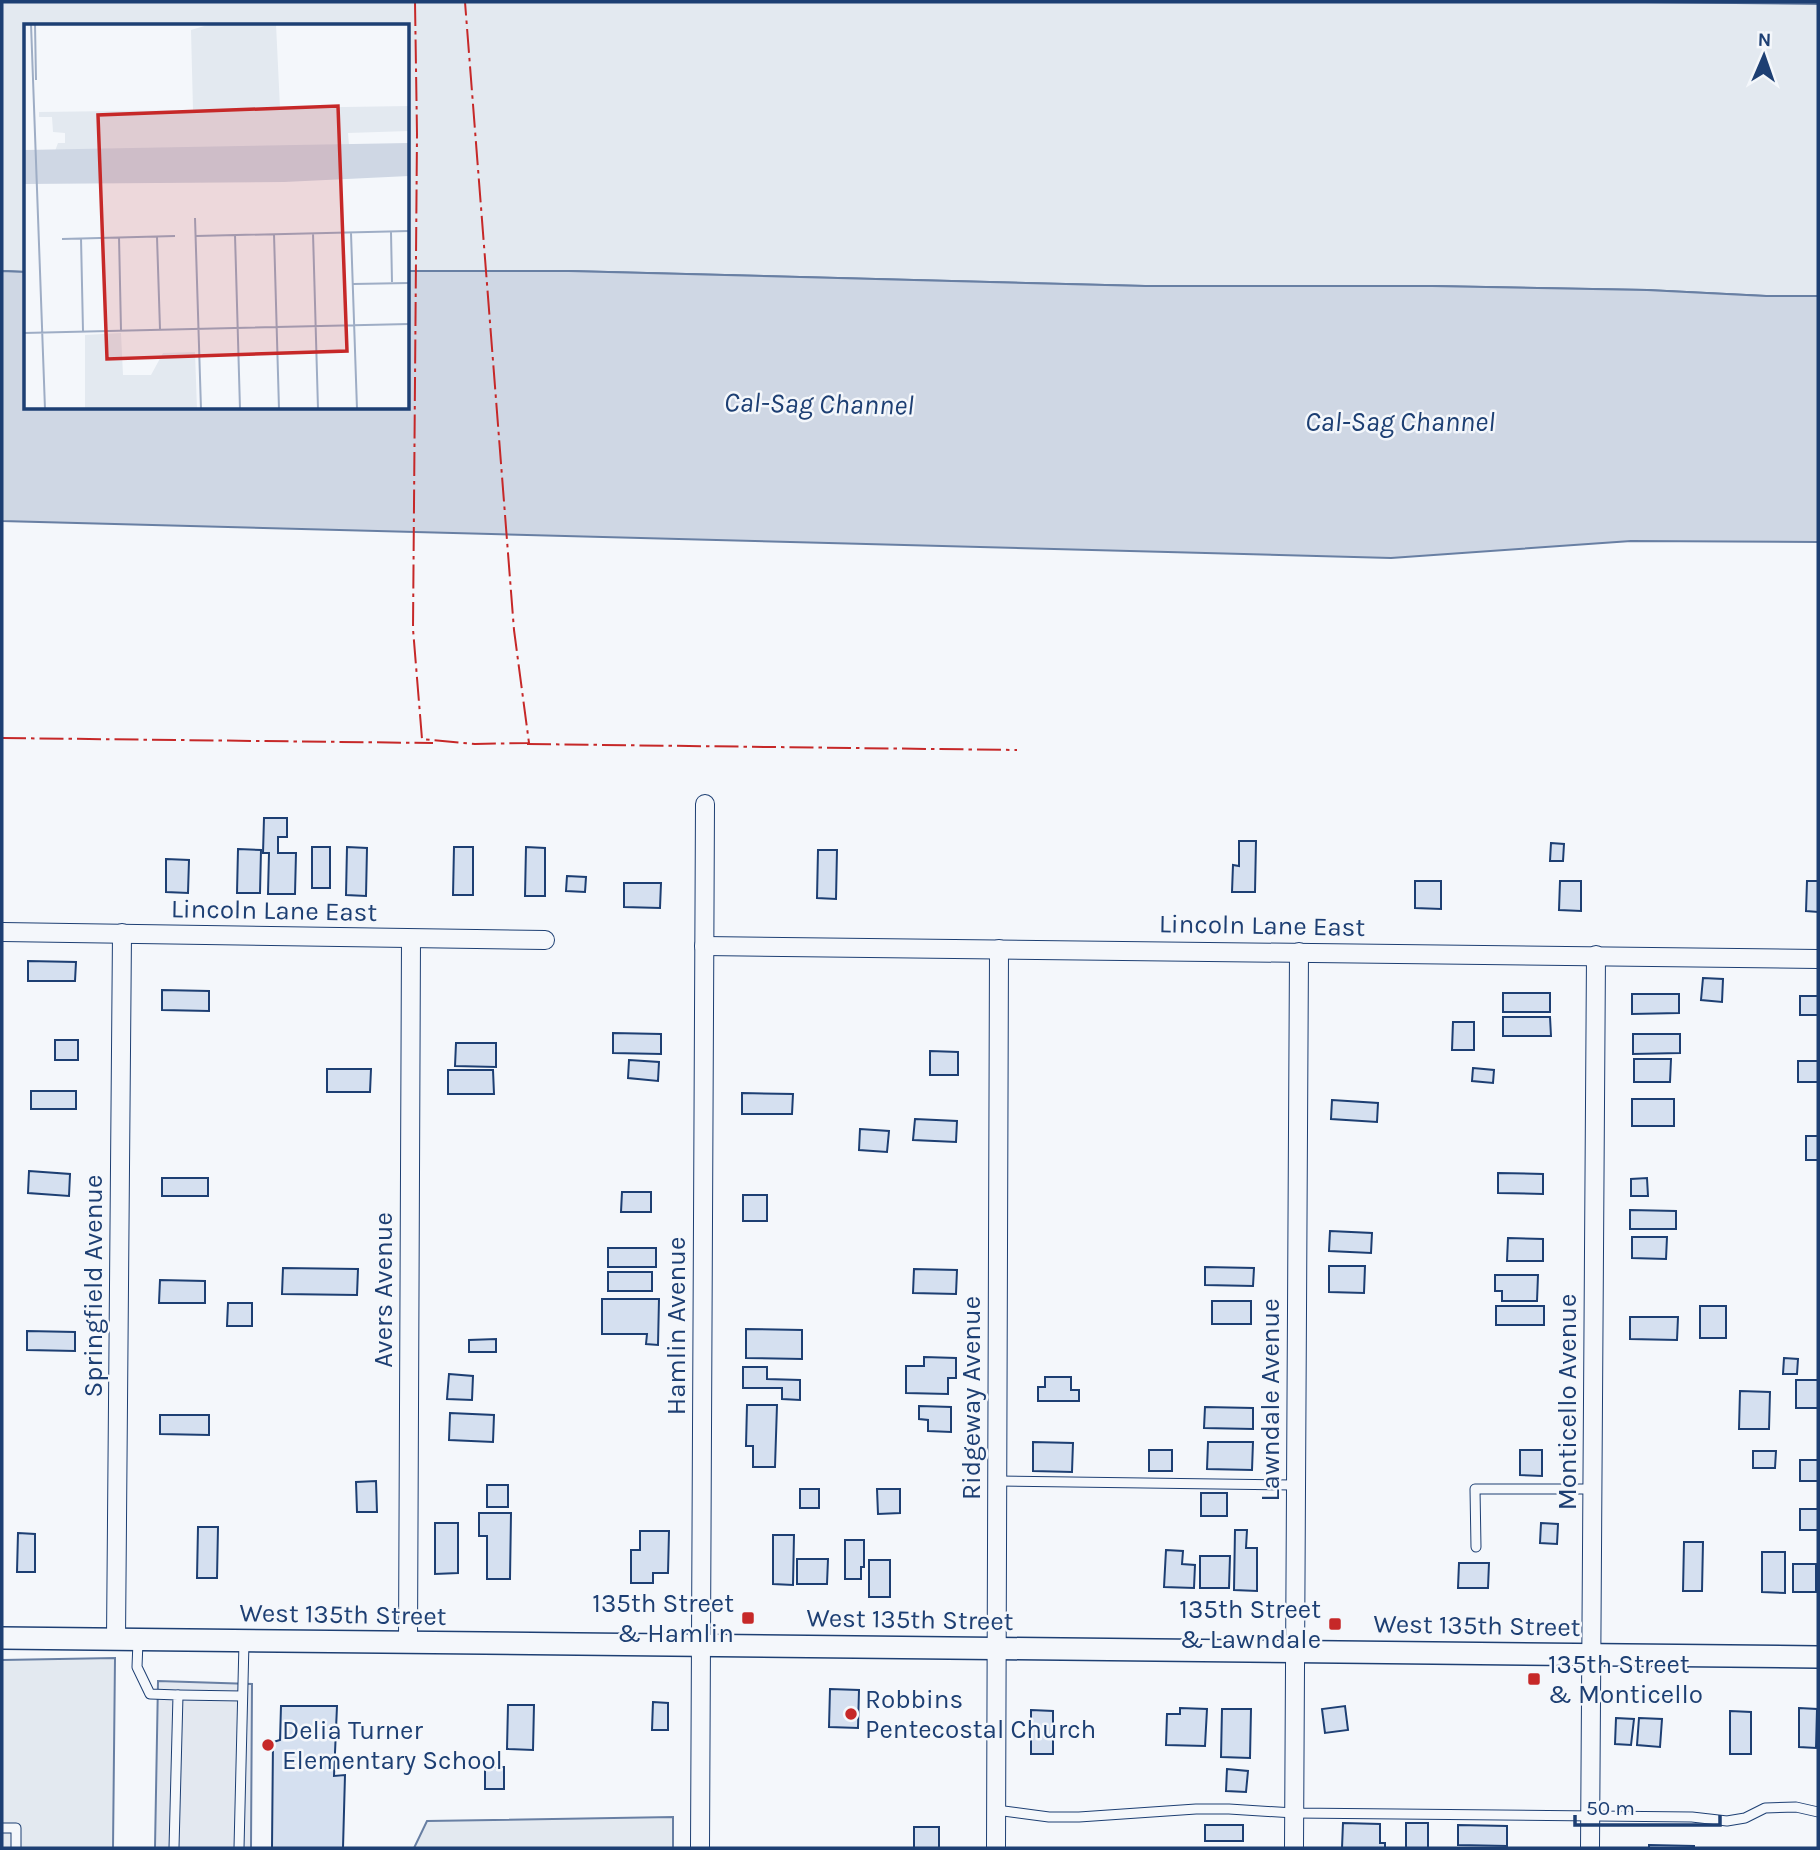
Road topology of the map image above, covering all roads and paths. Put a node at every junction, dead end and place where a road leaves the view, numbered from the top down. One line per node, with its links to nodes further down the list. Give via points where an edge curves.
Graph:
1 (705, 804): 6 (street, Hamlin Avenue)
2 (2, 932): 3 (street, Lincoln Lane East)
3 (122, 933): 4 (street, Lincoln Lane East); 16 (street, Springfield Avenue)
4 (411, 939): 5 (street, Lincoln Lane East); 19 (street, Avers Avenue)
5 (545, 940)
6 (704, 946): 7 (street, Lincoln Lane East); 20 (street, Hamlin Avenue)
7 (999, 949): 8 (street, Lincoln Lane East); 11 (street, Ridgeway Avenue)
8 (1299, 952): 9 (street, Lincoln Lane East); 12 (street, Lawndale Avenue)
9 (1596, 955): 10 (street, Lincoln Lane East); 13 (street, Monticello Avenue)
10 (1818, 959)
11 (997, 1481): 12 (lane); 21 (street, Ridgeway Avenue)
12 (1296, 1485): 22 (street, Lawndale Avenue)
13 (1593, 1489): 14 (lane, via 1475,1489); 23 (street, Monticello Avenue)
14 (1476, 1547)
15 (2, 1638): 16 (street, West 135th Street)
16 (116, 1639): 17 (street, West 135th Street)
17 (138, 1639): 18 (street, West 135th Street); 25 (lane, via 137,1667 150,1694)
18 (244, 1640): 19 (street, West 135th Street); 26 (lane)
19 (408, 1642): 20 (street, West 135th Street)
20 (701, 1645): 21 (street, West 135th Street); 35 (street, Hamlin Avenue)
21 (996, 1648): 22 (street, West 135th Street); 27 (street, Ridgeway Avenue)
22 (1295, 1651): 23 (street, West 135th Street); 29 (street, Lawndale Avenue)
23 (1592, 1654): 24 (street, West 135th Street); 30 (street, Monticello Avenue)
24 (1818, 1657)
25 (178, 1695): 26 (lane); 33 (lane)
26 (242, 1696): 34 (lane)
27 (996, 1810): 29 (lane, via 1059,1817 1229,1809); 36 (street, Ridgeway Avenue)
28 (1818, 1812): 30 (lane, via 1765,1808 1727,1821)
29 (1294, 1813): 30 (lane); 37 (street, Lawndale Avenue)
30 (1591, 1816): 38 (street, Monticello Avenue)
31 (2, 1828): 32 (lane, via 16,1828)
32 (16, 1848)
33 (174, 1848)
34 (239, 1848)
35 (700, 1848)
36 (996, 1848)
37 (1294, 1848)
38 (1590, 1848)

